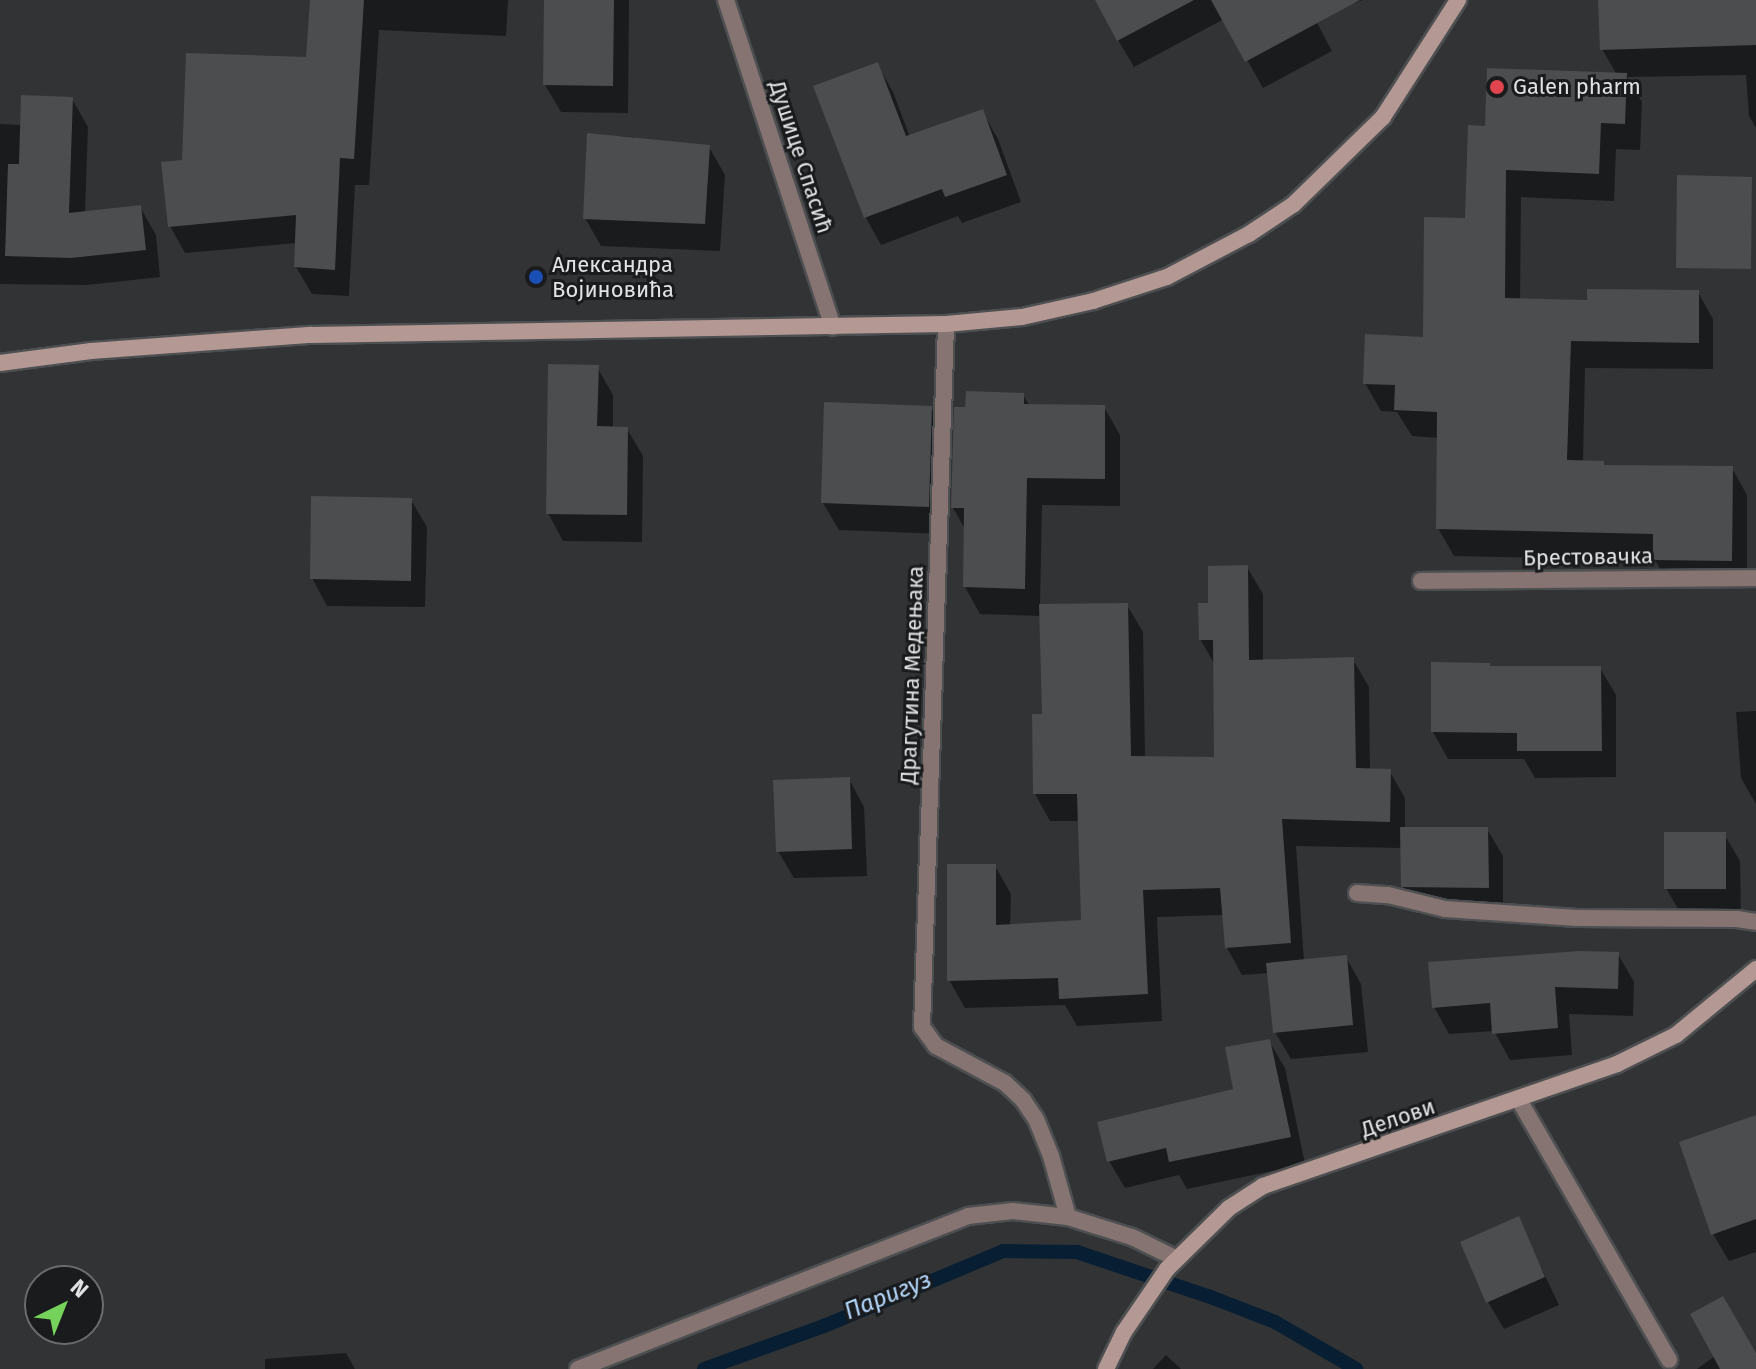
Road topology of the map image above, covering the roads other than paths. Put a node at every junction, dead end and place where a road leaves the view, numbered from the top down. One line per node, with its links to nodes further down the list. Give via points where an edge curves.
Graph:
1 (726, 0): 4 (street, Душице Спасић)
2 (1458, 0): 3 (street, via 1383,117 1294,204 1249,234 1167,277 1093,301 1022,317)
3 (946, 324): 4 (street); 12 (street, Драгутина Медењака, via 922,1027 936,1046 1005,1083 1023,1100 1051,1156)
4 (833, 327): 5 (street, via 311,335)
5 (0, 363)
6 (1756, 578): 7 (street, Брестовачка)
7 (1421, 581)
8 (1357, 893): 9 (street, via 1445,909)
9 (1756, 922)
10 (1756, 969): 11 (street, Делови, via 1676,1035 1617,1064)
11 (1519, 1100): 13 (street, Делови, via 1263,1186 1229,1208); 14 (street)
12 (1068, 1217): 13 (street, via 1132,1237); 15 (street, via 1013,1211 968,1216)
13 (1172, 1264): 16 (street, Делови, via 1124,1332)
14 (1669, 1360)
15 (578, 1369)
16 (1106, 1369)

